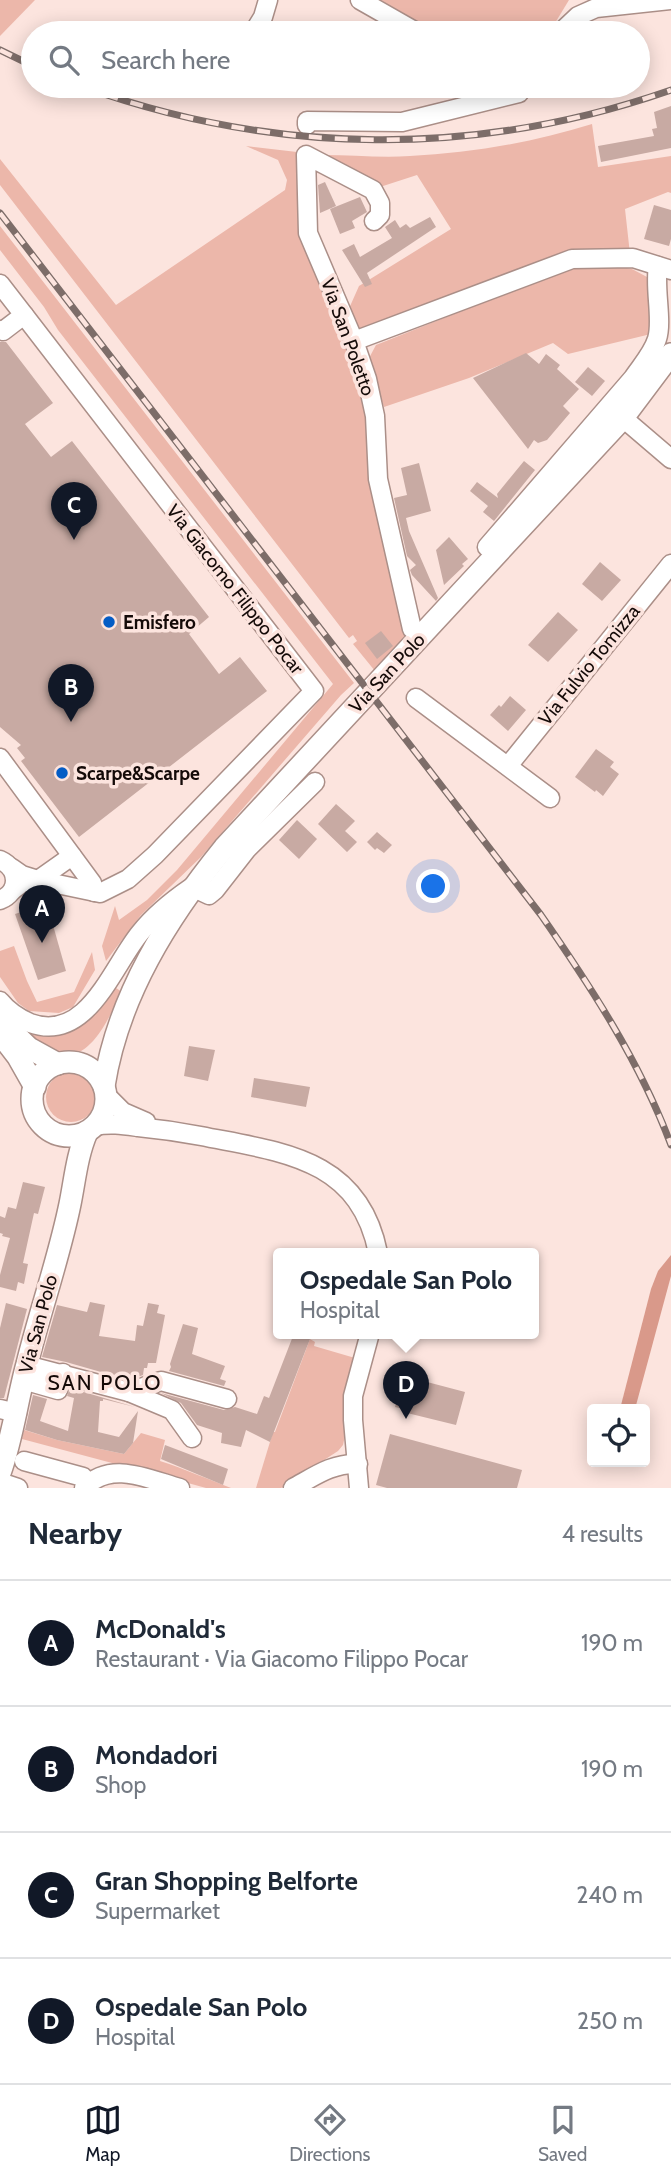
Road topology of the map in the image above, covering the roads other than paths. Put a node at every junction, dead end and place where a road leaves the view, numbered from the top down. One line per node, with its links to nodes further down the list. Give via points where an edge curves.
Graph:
1 (360, 0): 4 (street)
2 (670, 0): 3 (street)
3 (600, 4): 5 (street)
4 (397, 21)
5 (573, 21)
6 (490, 98): 7 (street, via 402,122 307,121)
7 (307, 125)
8 (374, 221): 13 (street, Via San Poletto, via 380,215 380,203 373,190 306,155 307,233)
9 (665, 268): 13 (street, via 633,258 572,259); 17 (street, via 656,278 658,338 634,378)
10 (0, 284): 11 (street, Via Giacomo Filippo Pocar)
11 (24, 315): 12 (street); 29 (street, Via Giacomo Filippo Pocar, via 314,691 155,855 128,879)
12 (0, 331)
13 (354, 341): 19 (street, Via San Poletto, via 375,416 378,479)
14 (671, 354): 15 (main road, Via San Polo)
15 (623, 418): 16 (street); 28 (main road, Via San Polo)
16 (671, 459)
17 (487, 547)
18 (671, 564): 22 (street, Via Fulvio Tomizza)
19 (412, 629)
20 (416, 698): 22 (street)
21 (0, 758): 25 (street)
22 (508, 766): 24 (street)
23 (315, 782): 28 (street, via 247,849 215,890 209,895)
24 (550, 797)
25 (72, 856): 27 (street); 29 (street)
26 (6, 864): 27 (street); 30 (street, via 16,879)
27 (38, 880): 29 (street); 30 (street, via 22,883)
28 (192, 887): 31 (street, via 170,901 140,932 98,998 77,1017 41,1027 23,1020); 32 (main road, Via San Polo)
29 (94, 892)
30 (7, 895)
31 (0, 1001)
32 (125, 1006): 35 (main road, Via San Polo, via 102,1044); 37 (main road, Via San Polo, via 107,1066)
33 (0, 1020): 35 (main road, via 29,1048)
34 (0, 1034): 36 (main road)
35 (68, 1064): 36 (main road, Via San Polo, via 48,1069); 37 (main road, via 93,1071)
36 (34, 1087): 40 (main road, via 36,1114)
37 (105, 1091): 38 (street, via 123,1112); 39 (main road, Via San Polo, via 106,1107)
38 (158, 1128): 39 (street, via 120,1124); 42 (street, via 290,1154 318,1167 359,1203)
39 (91, 1129): 40 (main road, via 76,1136); 41 (main road, Via San Polo)
40 (54, 1133): 41 (main road)
41 (74, 1175): 44 (main road, Via San Polo)
42 (378, 1248)
43 (368, 1339): 50 (street, via 353,1396)
44 (24, 1373): 45 (street, via 58,1390 63,1373); 47 (main road, Via San Polo)
45 (129, 1392): 46 (street, via 161,1381); 48 (street, via 172,1410)
46 (227, 1399)
47 (8, 1411): 51 (main road, Via San Polo)
48 (192, 1438)
49 (24, 1461): 53 (street, via 83,1477)
50 (358, 1464): 56 (street, via 329,1467); 57 (street)
51 (0, 1472)
52 (0, 1482): 54 (street)
53 (86, 1486): 55 (street, via 101,1475 121,1472)
54 (18, 1488)
55 (180, 1488)
56 (293, 1488)
57 (359, 1488)

